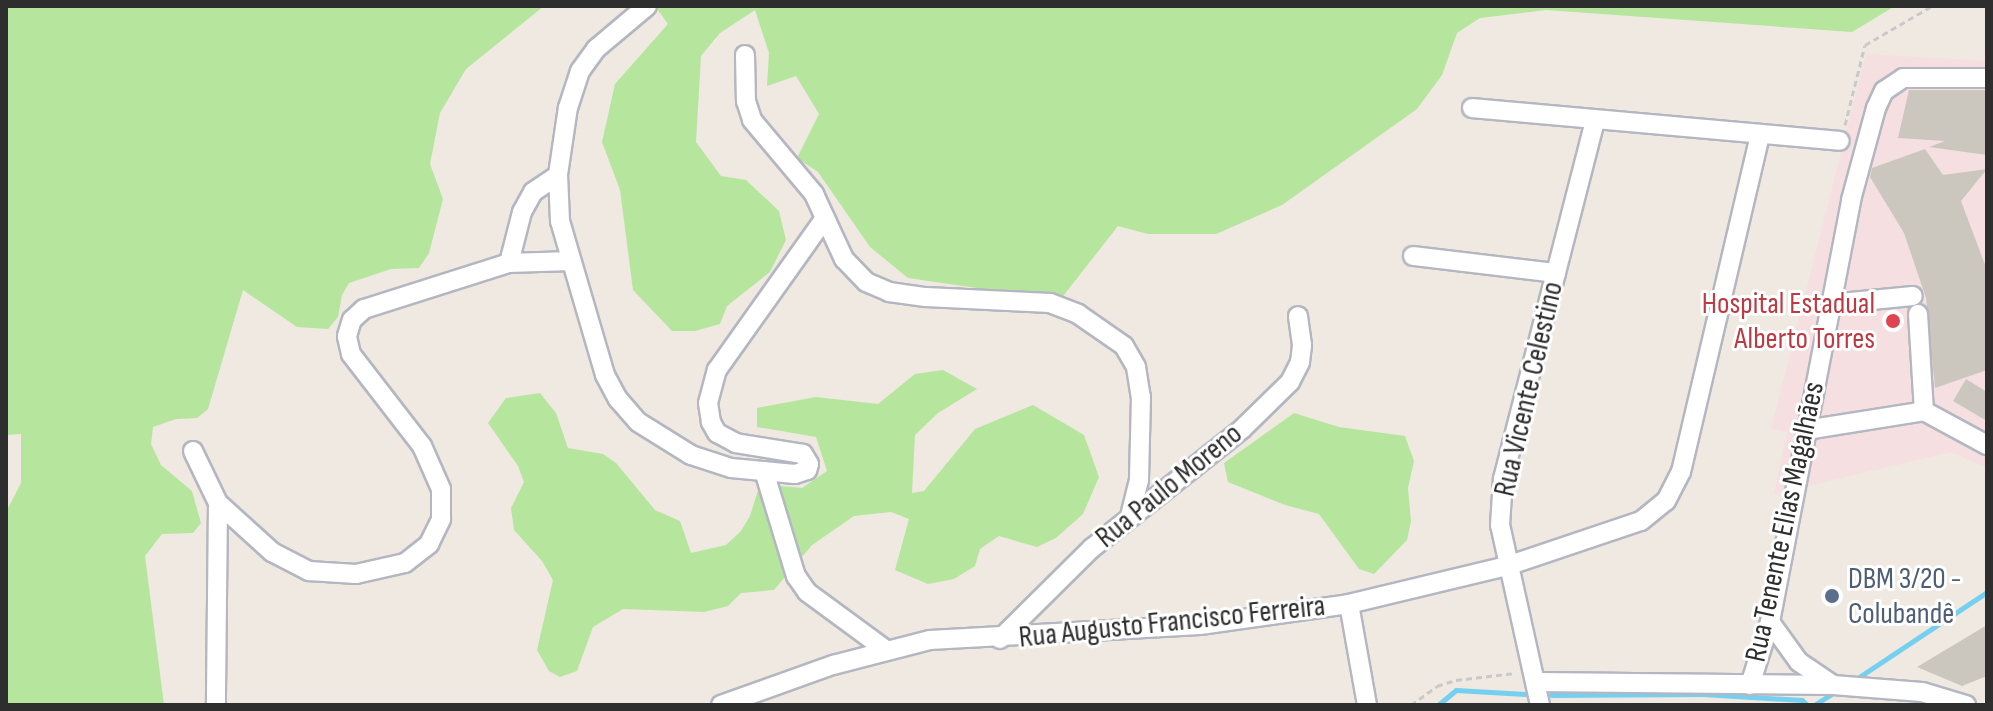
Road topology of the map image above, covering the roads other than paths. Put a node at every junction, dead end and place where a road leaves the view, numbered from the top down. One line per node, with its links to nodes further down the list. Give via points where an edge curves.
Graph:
1 (647, 6): 8 (street, via 596,49 580,71 568,107)
2 (745, 55): 9 (street, via 752,120 814,194)
3 (1987, 78): 14 (street, Rua Tenente Elias Magalhães, via 1903,78 1884,91 1851,200)
4 (1472, 108): 5 (street)
5 (1595, 121): 6 (street); 13 (street, Rua Vicente Celestino)
6 (1760, 134): 7 (street); 23 (street, Rua Augusto Francisco Ferreira, via 1681,472 1666,501 1641,521)
7 (1840, 141)
8 (558, 175): 11 (street, via 560,221); 12 (street, via 533,192 522,212)
9 (825, 218): 20 (street, via 717,370 708,403 717,433 736,443 803,454 809,464 795,474); 22 (street, via 844,259 866,282 889,292 1050,303 1078,314 1124,346 1136,367 1141,397 1139,480)
10 (1413, 256): 13 (street)
11 (571, 261): 12 (street); 20 (street, via 605,375 638,422 691,455 731,468)
12 (509, 263): 21 (street, via 364,309 352,320 347,336 358,365 422,446 441,489 441,519 429,544 405,563 381,569 356,574 309,571 272,552)
13 (1556, 273): 23 (street, Rua Vicente Celestino, via 1503,479 1500,525)
14 (1830, 304): 16 (street, via 1916,305); 17 (street, Rua Tenente Elias Magalhães)
15 (1298, 316): 22 (street, Rua Paulo Moreno, via 1301,353 1290,382 1242,429)
16 (1924, 411): 17 (street); 18 (street)
17 (1806, 430): 25 (street, Rua Tenente Elias Magalhães)
18 (1987, 445)
19 (193, 451): 21 (street)
20 (764, 471): 27 (street, via 796,576 807,592)
21 (218, 503): 32 (street)
22 (1130, 515): 26 (street, Rua Paulo Moreno)
23 (1507, 566): 24 (street, Rua Augusto Francisco Ferreira); 28 (street, Rua Vicente Celestino)
24 (1349, 604): 26 (street, Rua Augusto Francisco Ferreira, via 1200,625); 34 (street)
25 (1770, 622): 29 (street, Rua Tenente Elias Magalhães); 30 (street, via 1799,662)
26 (1000, 639): 27 (street, Rua Augusto Francisco Ferreira, via 930,640)
27 (886, 650): 33 (street, Rua Augusto Francisco Ferreira)
28 (1534, 677): 29 (street); 35 (street, Rua Vicente Celestino)
29 (1750, 685): 30 (street)
30 (1833, 685): 31 (street)
31 (1920, 699): 36 (street)
32 (216, 705)
33 (721, 705)
34 (1367, 705)
35 (1540, 705)
36 (1966, 705)

